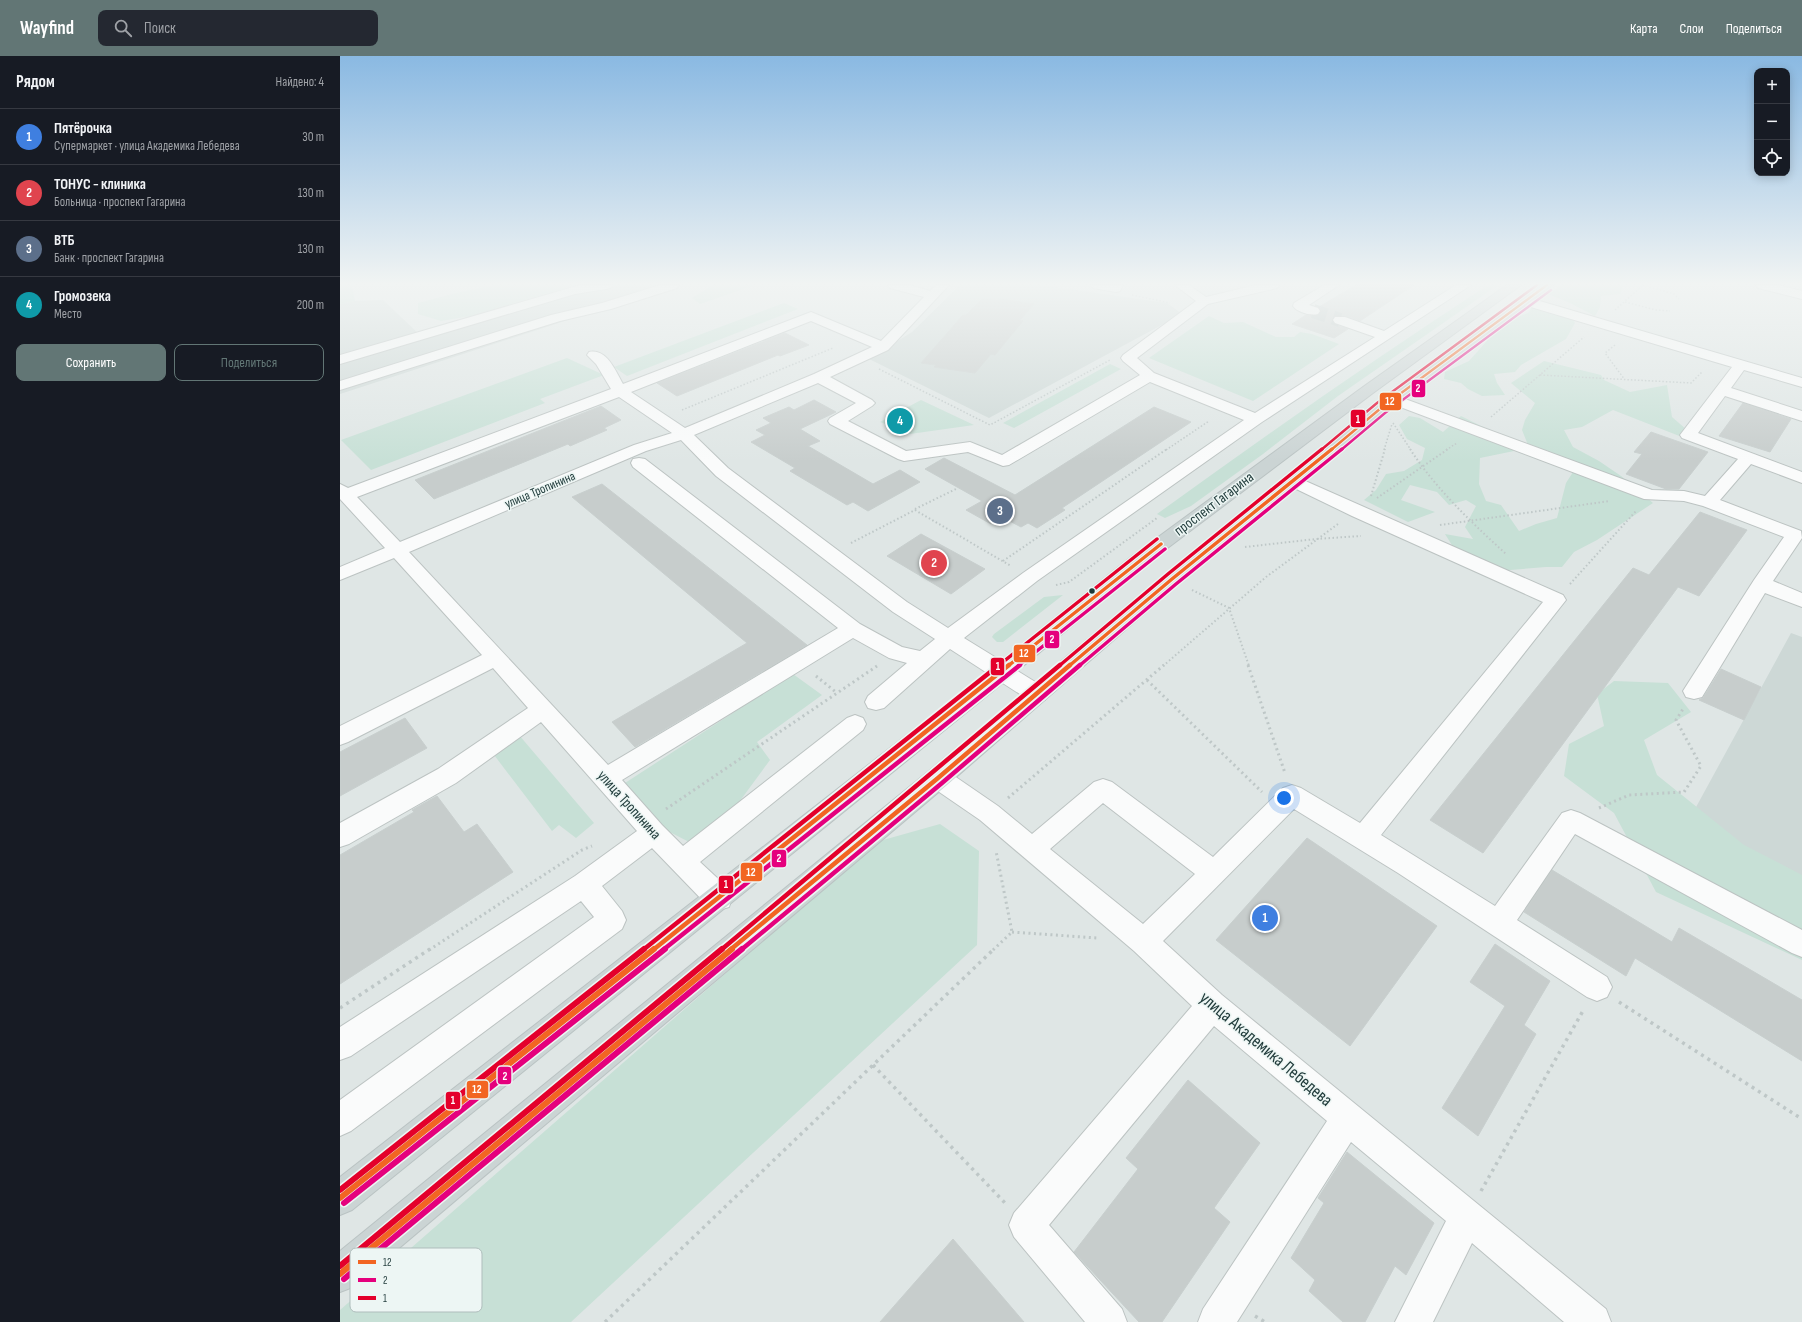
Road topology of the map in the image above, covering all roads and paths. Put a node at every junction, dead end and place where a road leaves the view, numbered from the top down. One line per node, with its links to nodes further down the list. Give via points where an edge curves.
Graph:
1 (393, 344): 15 (street)
2 (473, 344): 24 (street)
3 (739, 344): 26 (street)
4 (877, 344): 12 (street)
5 (887, 344): 12 (street)
6 (1146, 344): 20 (street, via 1128,358)
7 (1373, 344): 30 (street)
8 (1432, 344): 59 (main road, проспект Гагарина, via 1138,561)
9 (1467, 344): 27 (main road, проспект Гагарина)
10 (1671, 344): 16 (street)
11 (1616, 345): 22 (path, via 1605,354)
12 (884, 347): 21 (street, улица Тропинина)
13 (594, 355): 26 (street, via 602,361)
14 (1114, 358): 18 (path, via 990,425)
15 (340, 360)
16 (1741, 365): 23 (street); 25 (street)
17 (1707, 367): 22 (path, via 1691,383)
18 (879, 369)
19 (1540, 375): 22 (path)
20 (1149, 376): 21 (street, via 1003,461 970,447 904,456 836,421 867,404); 28 (street)
21 (819, 377): 33 (street, улица Тропинина)
22 (1625, 380)
23 (1802, 383)
24 (340, 386)
25 (1722, 390): 29 (street); 34 (street, via 1688,435)
26 (620, 391): 33 (street); 39 (street)
27 (1392, 399): 37 (main road, проспект Гагарина); 40 (street)
28 (1228, 408): 30 (street); 48 (path)
29 (1802, 416)
30 (1256, 419): 50 (street)
31 (1396, 421): 32 (path)
32 (1392, 424): 41 (path); 47 (path, via 1432,478 1470,521)
33 (684, 434): 46 (street, улица Тропинина, via 640,448); 56 (street, via 722,472 900,607)
34 (1748, 458): 36 (street); 42 (street)
35 (639, 464): 55 (street)
36 (1802, 478)
37 (1294, 481): 53 (street); 62 (main road, проспект Гагарина, via 1172,578)
38 (958, 488): 43 (path)
39 (343, 492): 46 (street, улица Тропинина)
40 (1650, 496): 42 (street, via 1684,496); 53 (path)
41 (1371, 497)
42 (1709, 502): 44 (street)
43 (915, 510): 45 (path); 48 (path)
44 (1799, 536): 51 (street)
45 (849, 544)
46 (397, 550): 49 (street, улица Тропинина); 57 (street, улица Тропинина)
47 (1510, 558)
48 (1003, 561): 50 (path)
49 (340, 574)
50 (1030, 577): 56 (street)
51 (1761, 584): 54 (street); 61 (street)
52 (1189, 588): 69 (path, via 1229,608)
53 (1556, 600): 73 (street)
54 (1802, 600)
55 (853, 629): 58 (street, via 896,653); 67 (street)
56 (949, 638): 58 (street); 59 (street)
57 (496, 657): 64 (street, улица Тропинина); 66 (street)
58 (924, 660): 63 (street)
59 (1002, 672): 62 (street); 78 (main road, проспект Гагарина)
60 (1147, 680): 69 (path)
61 (1694, 691): 70 (path, via 1676,720 1701,766 1684,792 1629,795)
62 (1037, 694): 68 (main road, проспект Гагарина)
63 (876, 702)
64 (542, 709): 67 (street, улица Тропинина); 72 (street, via 446,776)
65 (855, 724): 75 (street)
66 (340, 736)
67 (605, 778): 71 (street, улица Тропинина)
68 (938, 778): 74 (street, улица Академика Лебедева, via 989,814); 93 (main road, проспект Гагарина)
69 (1285, 801): 73 (street); 76 (street)
70 (1571, 820): 79 (street); 82 (street)
71 (653, 833): 75 (street, улица Тропинина); 77 (street)
72 (340, 836)
73 (1364, 837): 79 (street)
74 (1032, 849): 76 (street, via 1103,789); 81 (street, улица Академика Лебедева)
75 (682, 862): 78 (street, улица Тропинина)
76 (1213, 872): 81 (street)
77 (584, 884): 85 (street); 89 (street, via 612,920)
78 (719, 898): 90 (main road, проспект Гагарина)
79 (1499, 923): 83 (street)
80 (1012, 932): 81 (path)
81 (1144, 942): 84 (street, улица Академика Лебедева)
82 (1802, 944)
83 (1597, 988): 88 (path); 91 (path)
84 (1212, 1005): 87 (street, улица Академика Лебедева); 92 (street)
85 (340, 1045)
86 (873, 1065): 92 (path)
87 (1348, 1117): 91 (street, улица Академика Лебедева); 97 (street)
88 (1802, 1119)
89 (340, 1120)
90 (340, 1198)
91 (1467, 1216): 98 (street); 99 (street, улица Академика Лебедева)
92 (1026, 1225): 96 (street)
93 (371, 1248)
94 (350, 1266): 95 (main road, проспект Гагарина)
95 (340, 1274)
96 (1109, 1322)
97 (1216, 1322)
98 (1413, 1322)
99 (1593, 1322)

